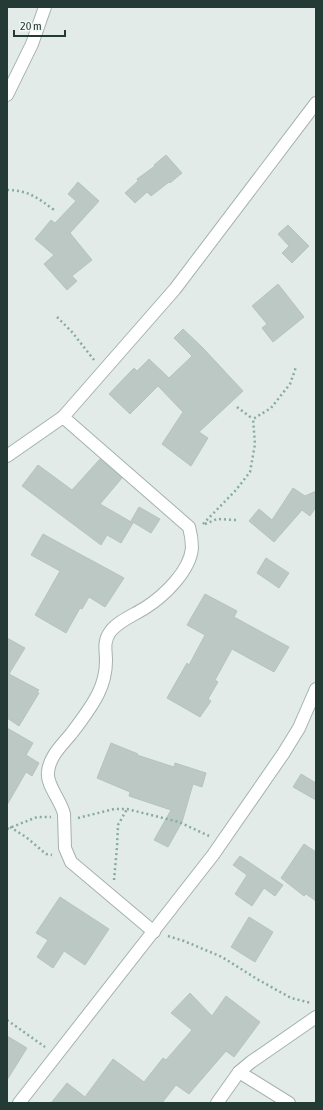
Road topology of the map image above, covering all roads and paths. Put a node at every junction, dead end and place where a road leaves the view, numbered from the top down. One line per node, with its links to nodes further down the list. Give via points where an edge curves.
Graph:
1 (45, 7): 2 (street, via 32,44)
2 (7, 95)
3 (316, 103): 8 (street, via 176,289)
4 (7, 190): 5 (path, via 18,190 35,196)
5 (54, 210)
6 (57, 317): 8 (path, via 72,332)
7 (296, 367): 11 (path, via 290,384 271,408)
8 (102, 372): 10 (street)
9 (237, 407): 11 (path)
10 (63, 417): 12 (street); 16 (street, via 189,527 192,536 189,561 182,574 168,590 108,634 104,677 98,694 50,762 47,779 63,808)
11 (253, 419): 13 (path, via 255,444 250,472 203,525 217,519)
12 (7, 456)
13 (236, 520)
14 (316, 689): 18 (street, via 299,728)
15 (127, 809): 16 (path, via 114,809 81,818); 18 (path, via 179,822); 20 (path, via 118,825)
16 (64, 819): 17 (path, via 37,817); 19 (street)
17 (8, 828): 19 (path, via 26,837 46,854)
18 (222, 842): 21 (street)
19 (68, 858): 20 (street)
20 (115, 900): 21 (street)
21 (154, 932): 22 (path, via 222,957 291,998); 25 (street)
22 (316, 1006)
23 (316, 1017): 26 (street)
24 (7, 1020): 25 (path)
25 (57, 1056): 27 (street)
26 (239, 1072): 28 (street); 29 (street)
27 (19, 1103)
28 (217, 1103)
29 (289, 1103)

